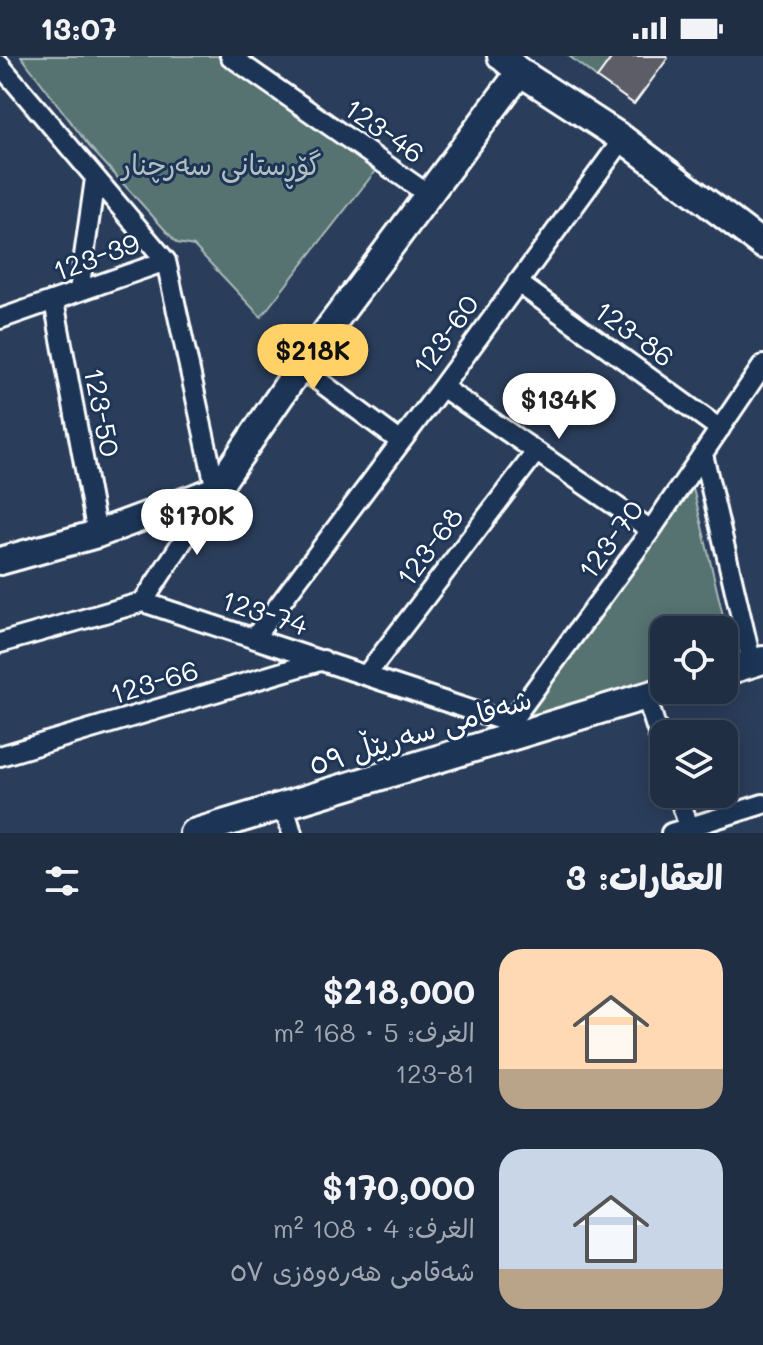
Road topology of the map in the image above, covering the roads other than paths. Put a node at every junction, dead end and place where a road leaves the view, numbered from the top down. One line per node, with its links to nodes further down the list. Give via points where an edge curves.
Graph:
1 (230, 56): 6 (street, 123-46)
2 (510, 64): 4 (street); 6 (street)
3 (0, 65): 5 (street)
4 (623, 139): 7 (street); 9 (street, 123-60)
5 (95, 179): 8 (street); 10 (street)
6 (429, 195): 14 (street)
7 (763, 245)
8 (166, 261): 10 (street, 123-39); 20 (street)
9 (517, 282): 15 (street, 123-60); 16 (street, 123-86)
10 (79, 291): 11 (street, 123-39)
11 (54, 301): 12 (street, 123-39); 22 (street, 123-50)
12 (0, 319)
13 (763, 365): 16 (street, 123-70)
14 (300, 367): 17 (street); 20 (street)
15 (442, 387): 17 (street, 123-60); 18 (street)
16 (720, 429): 19 (street, 123-70)
17 (401, 442): 25 (street, 123-60)
18 (536, 452): 21 (street); 30 (street, 123-68)
19 (703, 454): 21 (street, 123-70); 28 (street)
20 (216, 490): 22 (street); 24 (street)
21 (651, 530): 32 (street, 123-70)
22 (97, 534): 23 (street)
23 (0, 561)
24 (143, 602): 25 (street, 123-74); 26 (street)
25 (254, 638): 27 (street, 123-74)
26 (0, 643)
27 (323, 660): 30 (street, 123-74); 33 (street, 123-66)
28 (758, 662): 29 (street)
29 (738, 668)
30 (367, 674): 32 (street, 123-74)
31 (650, 695): 32 (street, شەقامی سەرپێڵ ٥٩)
32 (503, 732): 35 (street, شەقامی سەرپێڵ ٥٩)
33 (0, 756)
34 (763, 804): 37 (street)
35 (284, 806): 38 (street, شەقامی سەرپێڵ ٥٩); 39 (street)
36 (680, 808): 37 (street)
37 (684, 831)
38 (193, 833)
39 (292, 833)

